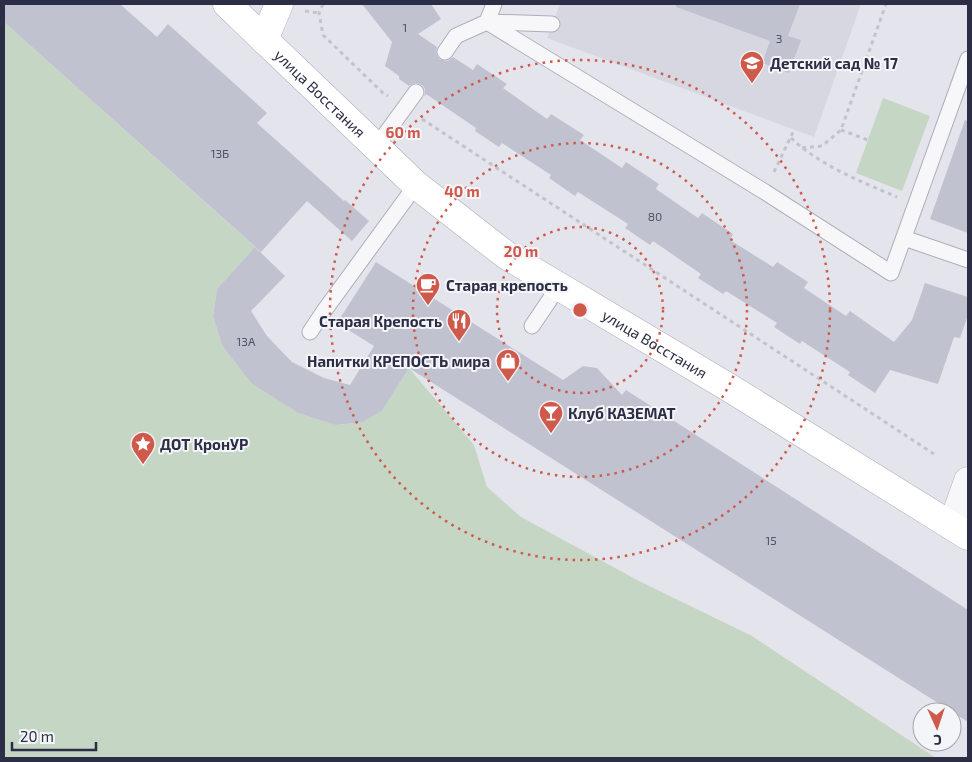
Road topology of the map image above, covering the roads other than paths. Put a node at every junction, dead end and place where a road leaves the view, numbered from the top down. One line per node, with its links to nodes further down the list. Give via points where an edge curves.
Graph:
1 (279, 4): 6 (main road)
2 (494, 4): 4 (lane)
3 (241, 9): 6 (main road, улица Восстания)
4 (487, 22): 5 (lane); 7 (lane, via 456,36); 12 (lane, via 891,273)
5 (552, 24)
6 (264, 40): 10 (main road, улица Восстания)
7 (445, 52)
8 (968, 59): 12 (lane)
9 (416, 92): 10 (lane)
10 (376, 148): 11 (main road, улица Восстания)
11 (416, 185): 14 (main road, улица Восстания, via 506,255); 16 (lane)
12 (904, 238): 13 (lane)
13 (968, 260)
14 (558, 286): 15 (lane); 18 (main road, улица Восстания)
15 (532, 326)
16 (310, 332)
17 (968, 481): 18 (street)
18 (960, 531)

